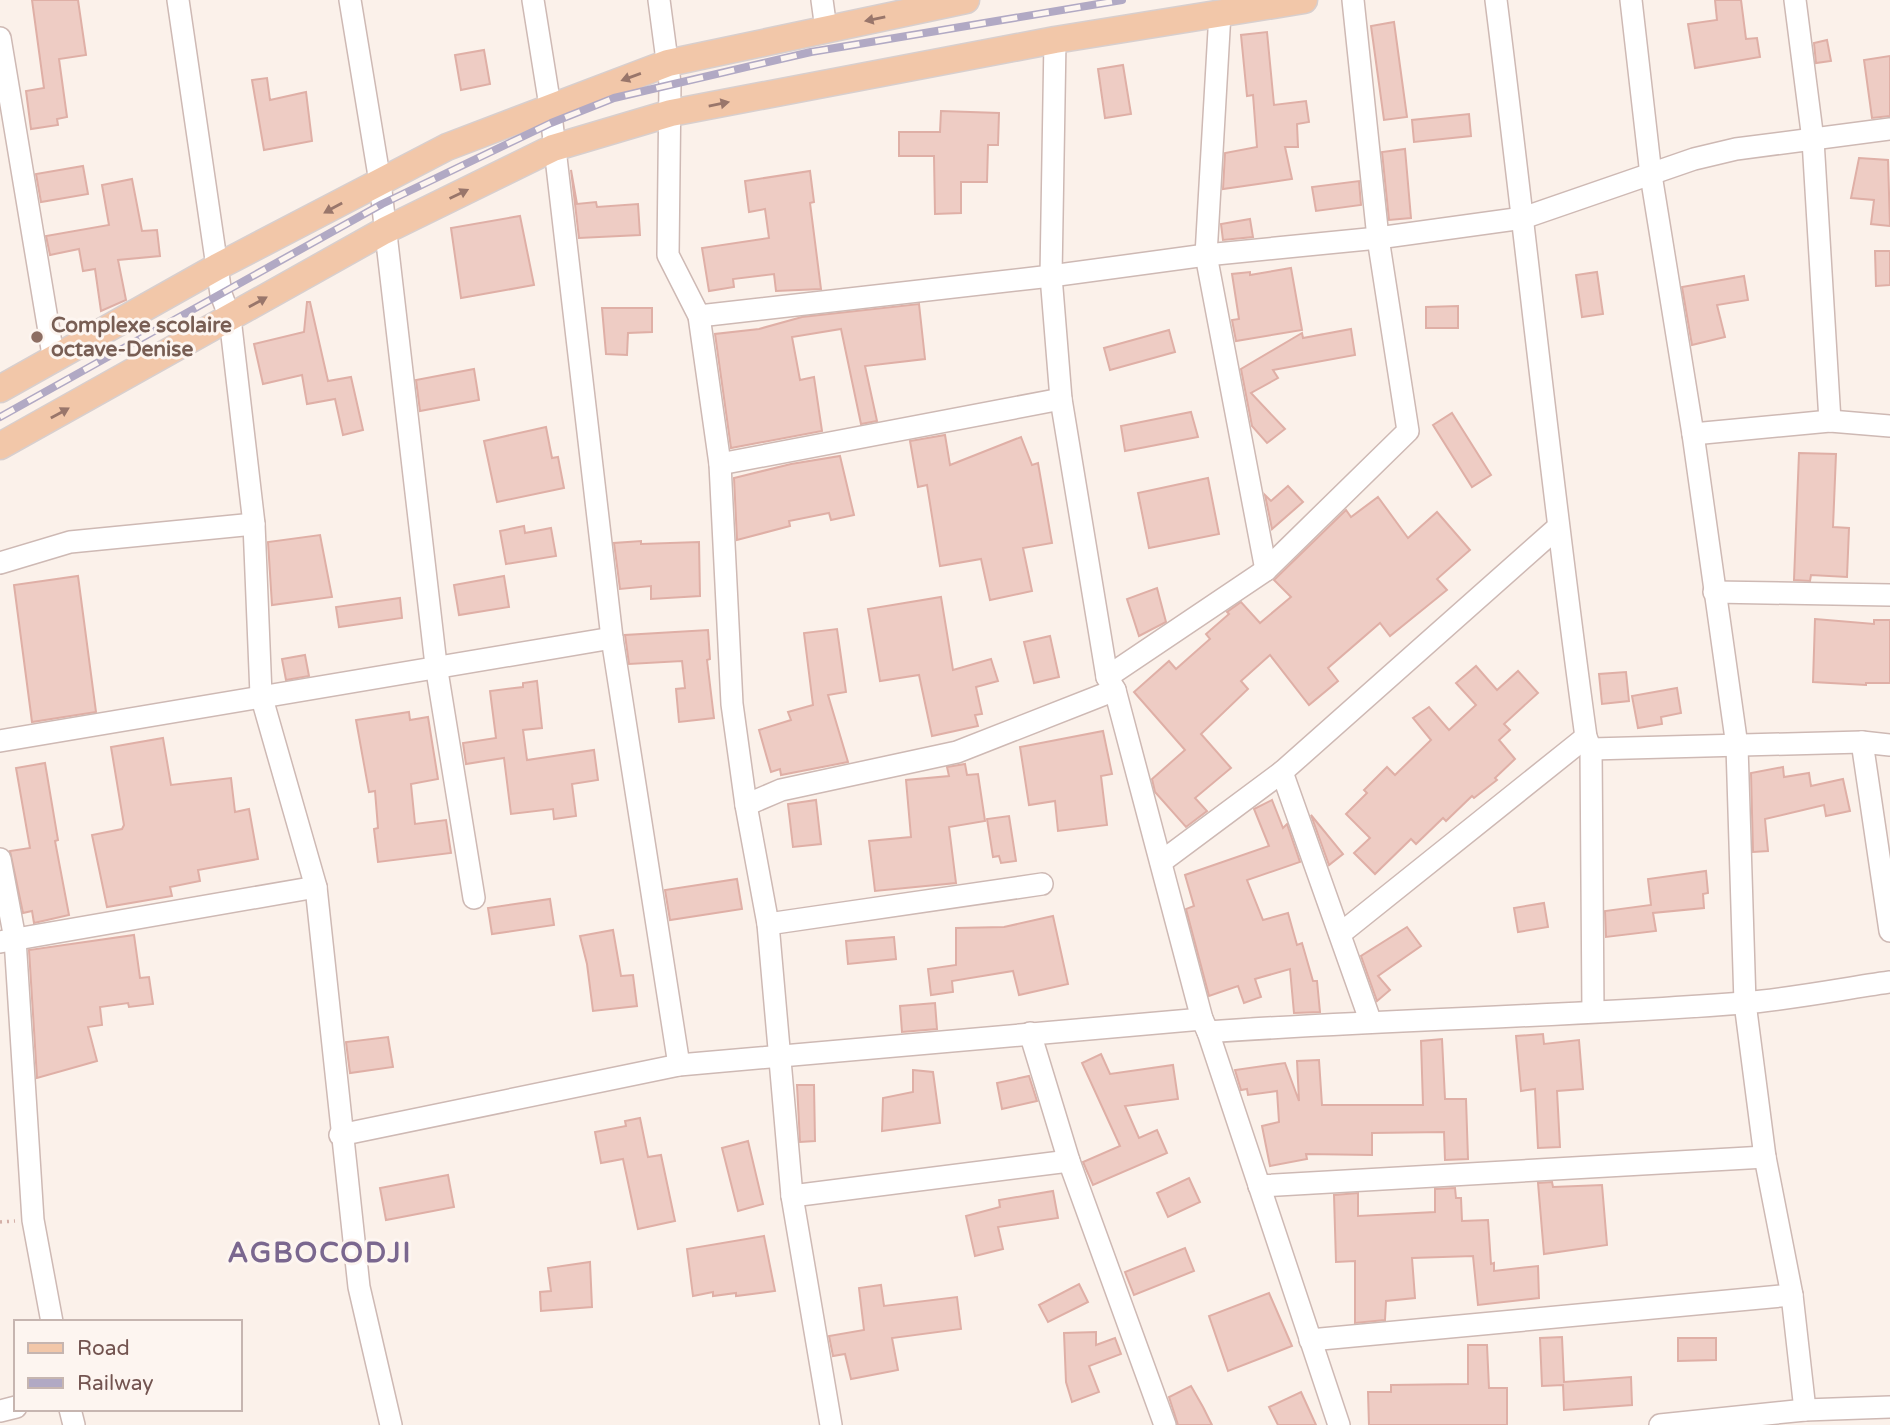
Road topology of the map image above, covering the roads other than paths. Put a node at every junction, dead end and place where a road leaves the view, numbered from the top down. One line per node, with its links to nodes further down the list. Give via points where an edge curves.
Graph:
1 (178, 0): 28 (street)
2 (350, 0): 23 (street)
3 (533, 0): 17 (street)
4 (659, 0): 16 (street)
5 (822, 0): 13 (street)
6 (961, 0): 13 (main road, one-way to 13)
7 (1304, 0): 12 (main road)
8 (1353, 0): 26 (street)
9 (1496, 0): 24 (street)
10 (1631, 0): 22 (street)
11 (1795, 0): 20 (street)
12 (1220, 13): 15 (main road); 27 (street)
13 (826, 29): 16 (main road)
14 (0, 38): 32 (street)
15 (1055, 40): 18 (main road, one-way to 15); 29 (street)
16 (668, 64): 17 (main road, one-way to 17); 18 (street)
17 (550, 106): 21 (street); 23 (main road, via 447,147)
18 (671, 113): 21 (main road); 30 (street, via 668,255)
19 (1890, 130): 20 (street)
20 (1813, 140): 22 (street, via 1736,149); 35 (street)
21 (553, 148): 25 (main road, one-way to 21); 46 (street)
22 (1651, 175): 24 (street); 37 (street)
23 (380, 182): 25 (street); 28 (main road, one-way to 28)
24 (1523, 218): 26 (street); 41 (street)
25 (384, 231): 31 (main road, one-way to 25); 47 (street)
26 (1378, 238): 27 (street); 43 (street, via 1408,431)
27 (1206, 255): 29 (street); 43 (street)
28 (217, 267): 31 (street); 32 (main road)
29 (1051, 276): 30 (street); 34 (street)
30 (699, 316): 39 (street)
31 (230, 318): 38 (main road, one-way to 31); 40 (street)
32 (54, 360): 33 (main road)
33 (0, 389)
34 (1061, 399): 39 (street); 48 (street)
35 (1830, 421): 36 (street); 37 (street)
36 (1890, 426)
37 (1693, 434): 44 (street)
38 (0, 446)
39 (720, 464): 56 (street, via 732,704)
40 (254, 524): 42 (street, via 70,542); 49 (street)
41 (1557, 528): 52 (street); 55 (street)
42 (0, 563)
43 (1266, 570): 48 (street)
44 (1714, 592): 45 (street); 54 (street)
45 (1890, 595)
46 (612, 638): 47 (street); 73 (street)
47 (436, 666): 49 (street); 61 (street)
48 (1111, 684): 56 (street, via 957,752 781,790); 58 (street)
49 (261, 695): 50 (street); 60 (street)
50 (0, 741)
51 (1862, 742): 53 (street); 54 (street); 63 (street)
52 (1588, 743): 54 (street); 64 (street); 68 (street)
53 (1890, 745)
54 (1737, 746): 67 (street)
55 (1282, 772): 58 (street); 64 (street)
56 (746, 805): 62 (street)
57 (0, 859): 65 (street)
58 (1161, 862): 70 (street)
59 (1042, 884): 62 (street)
60 (316, 887): 65 (street); 74 (street)
61 (474, 898)
62 (768, 924): 72 (street)
63 (1890, 931)
64 (1340, 934): 69 (street)
65 (7, 940): 80 (street, via 33,1220)
66 (1890, 982): 67 (street)
67 (1745, 1003): 68 (street); 75 (street)
68 (1593, 1011): 69 (street)
69 (1370, 1020): 70 (street)
70 (1205, 1026): 71 (street); 77 (street)
71 (1030, 1033): 72 (street); 76 (street)
72 (780, 1056): 73 (street); 78 (street)
73 (679, 1065): 74 (street)
74 (340, 1135): 84 (street, via 359,1287)
75 (1765, 1157): 77 (street); 79 (street)
76 (1069, 1161): 78 (street); 86 (street)
77 (1259, 1186): 81 (street)
78 (793, 1196): 85 (street)
79 (1792, 1294): 81 (street); 83 (street)
80 (52, 1320)
81 (1310, 1340): 87 (street)
82 (1890, 1407): 83 (street)
83 (1805, 1409): 88 (street)
84 (391, 1425)
85 (831, 1425)
86 (1165, 1425)
87 (1339, 1425)
88 (1660, 1425)

